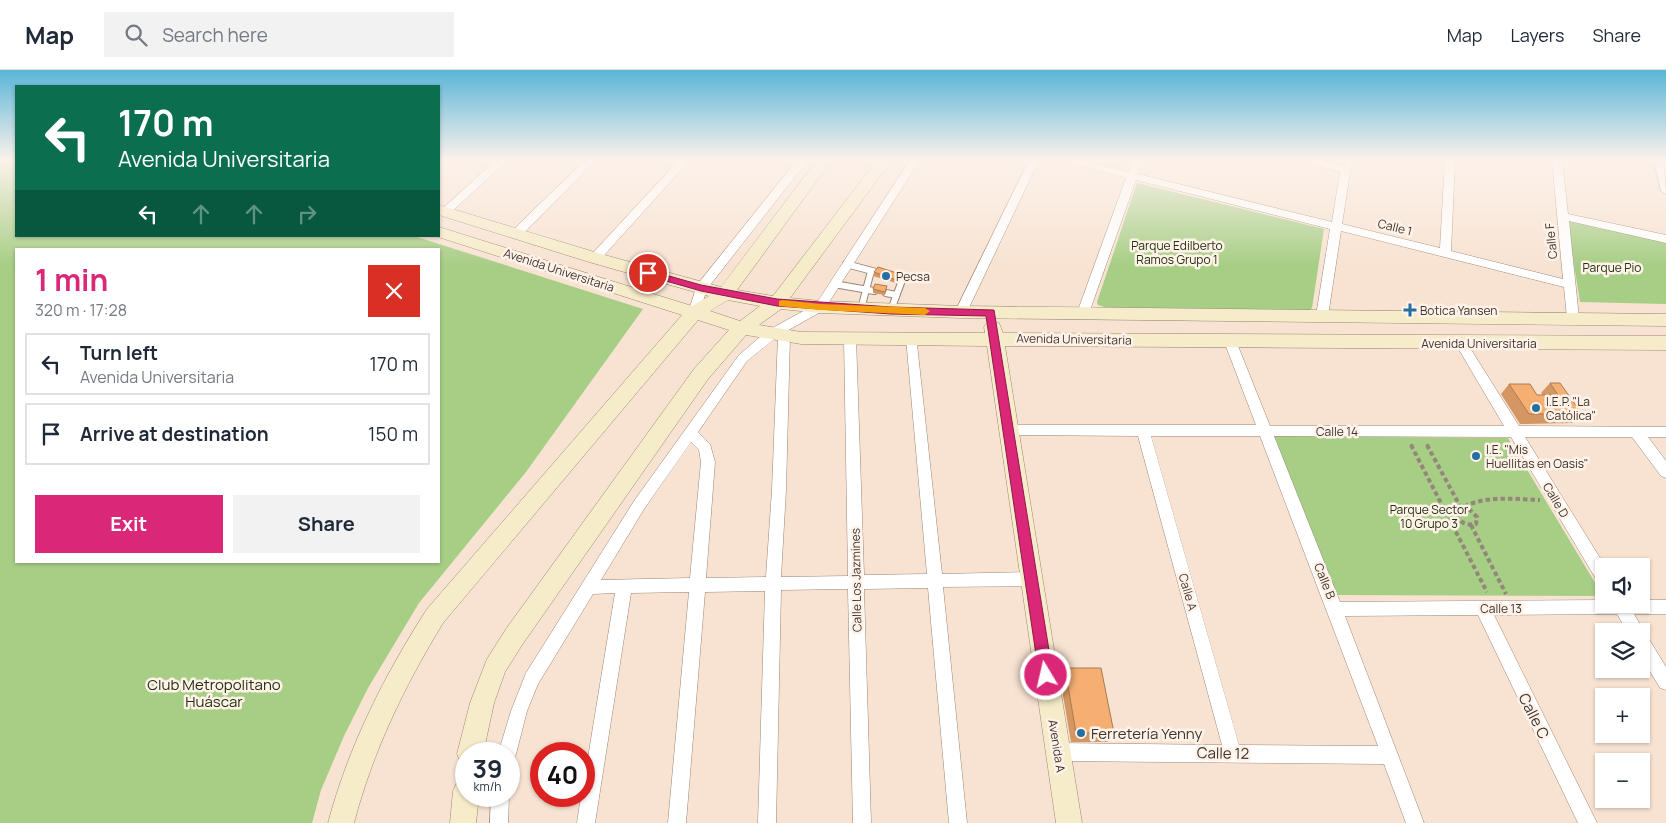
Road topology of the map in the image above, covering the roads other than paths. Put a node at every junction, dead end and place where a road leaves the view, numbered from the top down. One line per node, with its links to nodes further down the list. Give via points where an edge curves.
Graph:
1 (461, 195): 14 (street)
2 (555, 195): 18 (street)
3 (652, 195): 21 (street)
4 (775, 195): 26 (street)
5 (799, 195): 29 (street)
6 (858, 195): 31 (street)
7 (892, 195): 22 (street)
8 (1017, 195): 35 (street)
9 (1127, 195): 38 (street)
10 (1205, 195): 16 (street, Calle 1)
11 (1341, 195): 16 (street)
12 (1448, 195): 20 (street)
13 (1559, 195): 15 (street, Calle F)
14 (442, 211): 18 (street, Avenida Universitaria)
15 (1562, 216): 19 (street); 25 (street, Calle F)
16 (1336, 226): 20 (street, Calle 1); 39 (street)
17 (440, 232): 37 (street, Avenida Universitaria)
18 (516, 234): 21 (street, Avenida Universitaria)
19 (1666, 239)
20 (1445, 253): 25 (street, Calle 1)
21 (595, 258): 26 (street, Avenida Universitaria)
22 (846, 264): 24 (street); 27 (lane, via 874,272)
23 (898, 280): 32 (lane, via 901,283)
24 (834, 284): 27 (lane); 33 (street)
25 (1569, 284): 40 (street, Calle F)
26 (701, 288): 29 (street, Avenida Universitaria); 37 (street)
27 (866, 289): 28 (lane); 34 (lane)
28 (874, 291)
29 (726, 293): 31 (street, Avenida Universitaria); 37 (street)
30 (886, 293): 32 (lane)
31 (777, 303): 33 (street, Avenida Universitaria); 42 (street)
32 (893, 303): 34 (street, Avenida Universitaria); 35 (street, Avenida Universitaria)
33 (820, 307): 34 (street, Avenida Universitaria); 43 (street)
34 (861, 309)
35 (961, 312): 36 (street, Avenida Universitaria)
36 (990, 312): 38 (street, Avenida Universitaria); 46 (street, Avenida A)
37 (694, 313): 42 (street, Avenida Universitaria); 80 (street, via 435,616 402,669 369,734)
38 (1083, 313): 39 (street, Avenida Universitaria)
39 (1322, 316): 40 (street, Avenida Universitaria)
40 (1573, 318): 41 (street, Avenida Universitaria)
41 (1666, 320)
42 (742, 328): 43 (street, Avenida Universitaria); 73 (street, via 701,374 514,637 495,667)
43 (777, 335): 44 (street, Avenida Universitaria); 56 (street, via 743,358); 63 (street, via 779,490)
44 (850, 338): 45 (street, Avenida Universitaria); 61 (street, Calle Los Jazmines)
45 (912, 338): 46 (street, Avenida Universitaria); 60 (street)
46 (994, 338): 47 (street, Avenida Universitaria); 50 (street, Avenida A)
47 (1230, 341): 49 (street, Avenida Universitaria); 52 (street, Calle B)
48 (1666, 342): 49 (street, Avenida Universitaria)
49 (1461, 343): 53 (street, Calle D)
50 (1008, 430): 51 (street, Calle 14); 59 (street, Avenida A)
51 (1143, 430): 52 (street, Calle 14); 76 (street, Calle A)
52 (1265, 431): 53 (street, Calle 14); 70 (street, Calle B)
53 (1514, 431): 54 (street, Calle 14); 58 (street, Calle D)
54 (1636, 432): 55 (street, Calle 14); 57 (street)
55 (1666, 432)
56 (689, 433): 62 (street, via 700,440 708,452); 65 (street)
57 (1666, 472)
58 (1595, 564)
59 (1031, 579): 60 (street); 75 (street, Avenida A)
60 (935, 580): 61 (street); 87 (street)
61 (856, 582): 63 (street); 86 (street, Calle Los Jazmines)
62 (699, 585): 63 (street); 64 (street); 84 (street)
63 (773, 585): 85 (street)
64 (624, 586): 65 (street); 83 (street)
65 (588, 587): 74 (street, via 532,679)
66 (1486, 600): 67 (street, Calle 13); 70 (street, Calle 13); 90 (street, Calle C)
67 (1595, 604)
68 (1650, 606): 69 (street, Calle 13)
69 (1666, 607)
70 (1336, 609): 77 (street, Calle B)
71 (1650, 656): 72 (street)
72 (1666, 682)
73 (473, 742)
74 (510, 742)
75 (1058, 752): 76 (street, Calle 12); 88 (street, Avenida A)
76 (1233, 754): 77 (street, Calle 12)
77 (1389, 755): 89 (street, Calle B)
78 (465, 807): 81 (street)
79 (500, 807): 82 (street)
80 (341, 823)
81 (464, 823)
82 (499, 823)
83 (586, 823)
84 (677, 823)
85 (767, 823)
86 (862, 823)
87 (958, 823)
88 (1068, 823)
89 (1415, 823)
90 (1588, 823)

